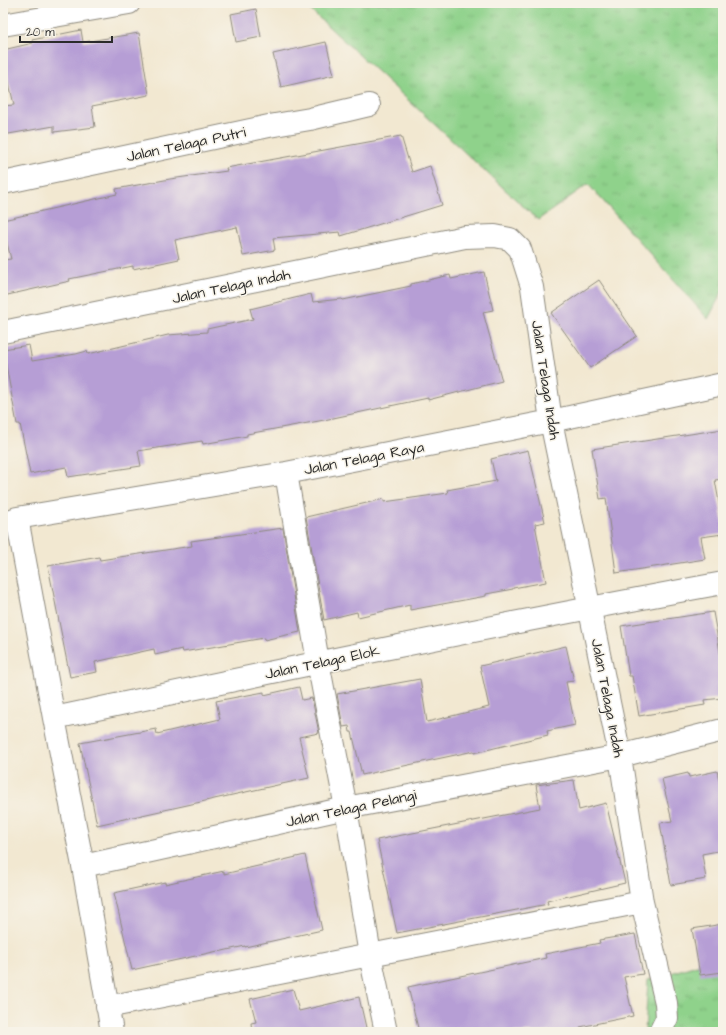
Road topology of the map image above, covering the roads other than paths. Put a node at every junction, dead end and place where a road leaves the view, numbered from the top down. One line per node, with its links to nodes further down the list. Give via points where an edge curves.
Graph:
1 (129, 3): 2 (street)
2 (3, 25)
3 (369, 105): 4 (street, Jalan Telaga Putri)
4 (3, 183)
5 (3, 332): 7 (street, Jalan Telaga Indah, via 465,238 495,236 510,239 520,249 532,287)
6 (723, 384): 7 (street, Jalan Telaga Raya)
7 (551, 421): 8 (street, Jalan Telaga Raya); 11 (street, Jalan Telaga Indah)
8 (286, 473): 9 (street, Jalan Telaga Raya); 12 (street)
9 (10, 521): 13 (street)
10 (723, 583): 11 (street, Jalan Telaga Elok)
11 (590, 608): 12 (street, Jalan Telaga Elok); 15 (street, Jalan Telaga Indah)
12 (318, 662): 13 (street, Jalan Telaga Elok); 16 (street)
13 (54, 718): 17 (street)
14 (723, 730): 15 (street, Jalan Telaga Pelangi)
15 (620, 756): 16 (street, Jalan Telaga Pelangi); 18 (street, Jalan Telaga Indah)
16 (346, 808): 17 (street, Jalan Telaga Pelangi); 19 (street)
17 (83, 866): 20 (street)
18 (642, 902): 19 (street); 23 (street, Jalan Telaga Indah, via 666,1003 667,1018)
19 (370, 954): 20 (street); 22 (street)
20 (107, 1007): 21 (street)
21 (112, 1032)
22 (386, 1032)
23 (660, 1032)

